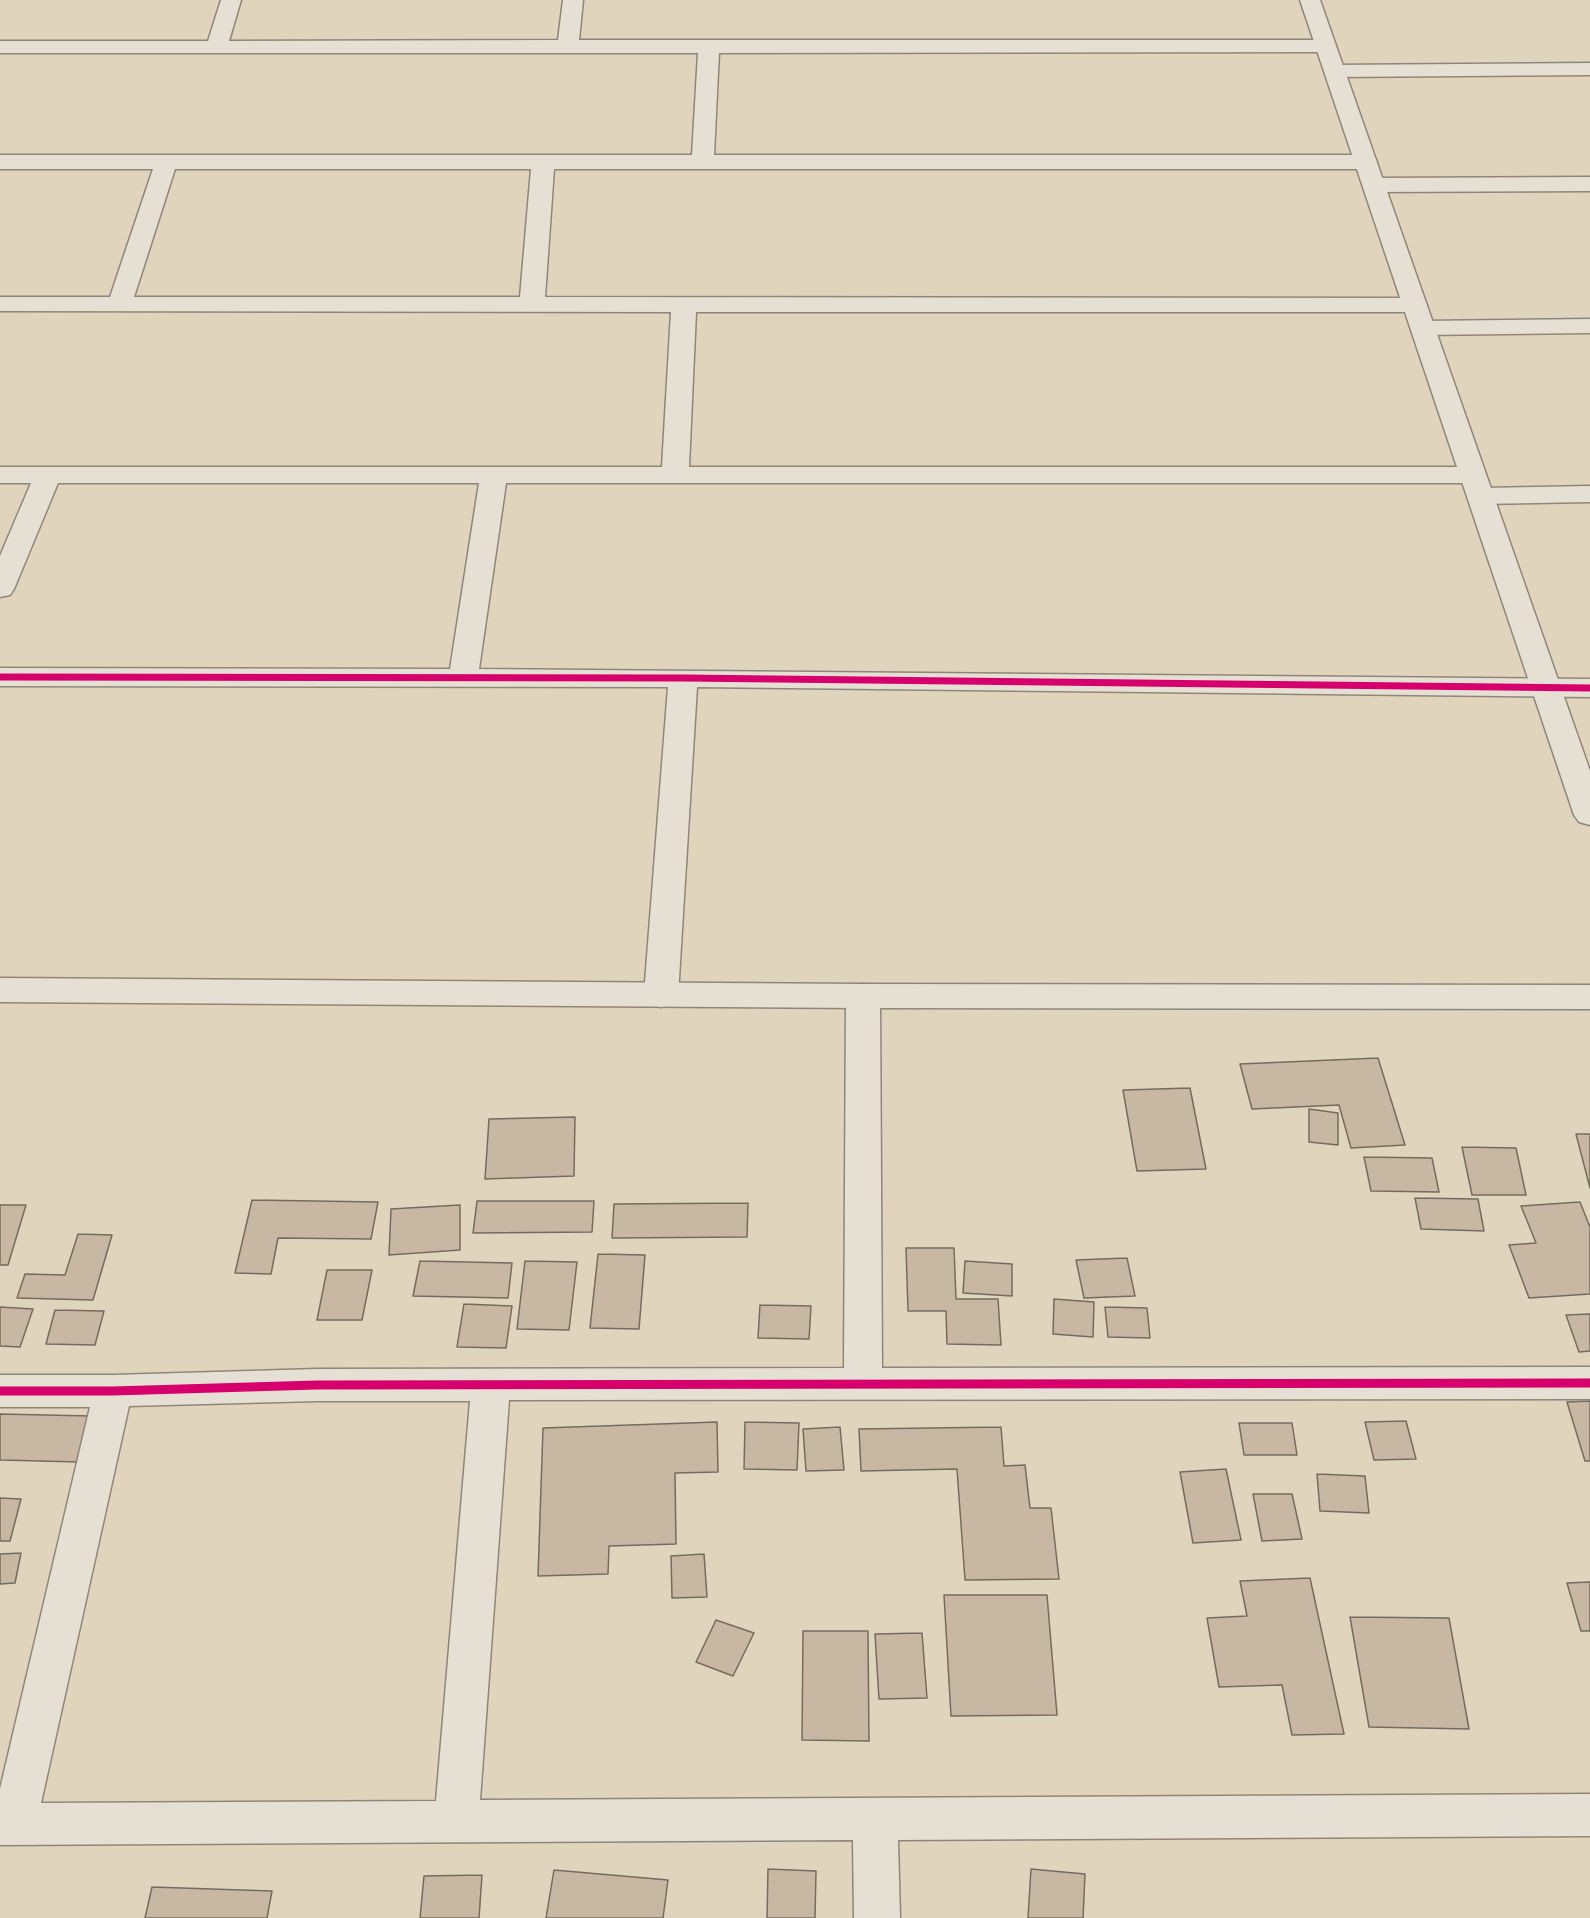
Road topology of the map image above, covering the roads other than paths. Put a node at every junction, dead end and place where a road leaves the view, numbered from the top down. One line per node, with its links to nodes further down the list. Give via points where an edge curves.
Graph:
1 (231, 0): 8 (street)
2 (573, 0): 4 (street)
3 (1310, 0): 6 (street)
4 (568, 46): 5 (street); 8 (street)
5 (709, 46): 6 (street); 14 (street)
6 (1326, 46): 10 (street)
7 (0, 47): 8 (street)
8 (216, 48)
9 (1590, 69): 10 (street)
10 (1335, 70): 15 (street)
11 (543, 161): 13 (street); 14 (street); 19 (street)
12 (0, 162): 13 (street)
13 (166, 162): 18 (street)
14 (703, 162): 15 (street)
15 (1370, 173): 16 (street); 21 (street)
16 (1590, 184)
17 (0, 304): 18 (street)
18 (120, 304): 19 (street)
19 (532, 304): 20 (street)
20 (684, 304): 21 (street); 26 (street)
21 (1419, 316): 22 (street); 27 (street)
22 (1590, 326)
23 (48, 474): 24 (street); 25 (street); 29 (street)
24 (494, 474): 26 (street); 31 (street)
25 (0, 475)
26 (675, 476): 27 (street)
27 (1477, 485): 28 (street); 33 (street)
28 (1590, 494)
29 (0, 589)
30 (0, 677): 31 (street)
31 (463, 678): 32 (street)
32 (683, 678): 33 (street); 37 (street)
33 (1546, 688): 34 (street); 35 (street)
34 (1590, 688)
35 (1590, 815)
36 (0, 990): 37 (street)
37 (661, 995): 38 (street)
38 (863, 996): 39 (street); 40 (street)
39 (1590, 997)
40 (862, 1383): 41 (street); 42 (street)
41 (1590, 1383)
42 (491, 1384): 44 (street); 47 (street)
43 (0, 1391): 44 (street)
44 (113, 1391): 48 (street)
45 (1590, 1815): 46 (street)
46 (875, 1819): 47 (street); 49 (street)
47 (456, 1821): 48 (street)
48 (7, 1824)
49 (877, 1918)

